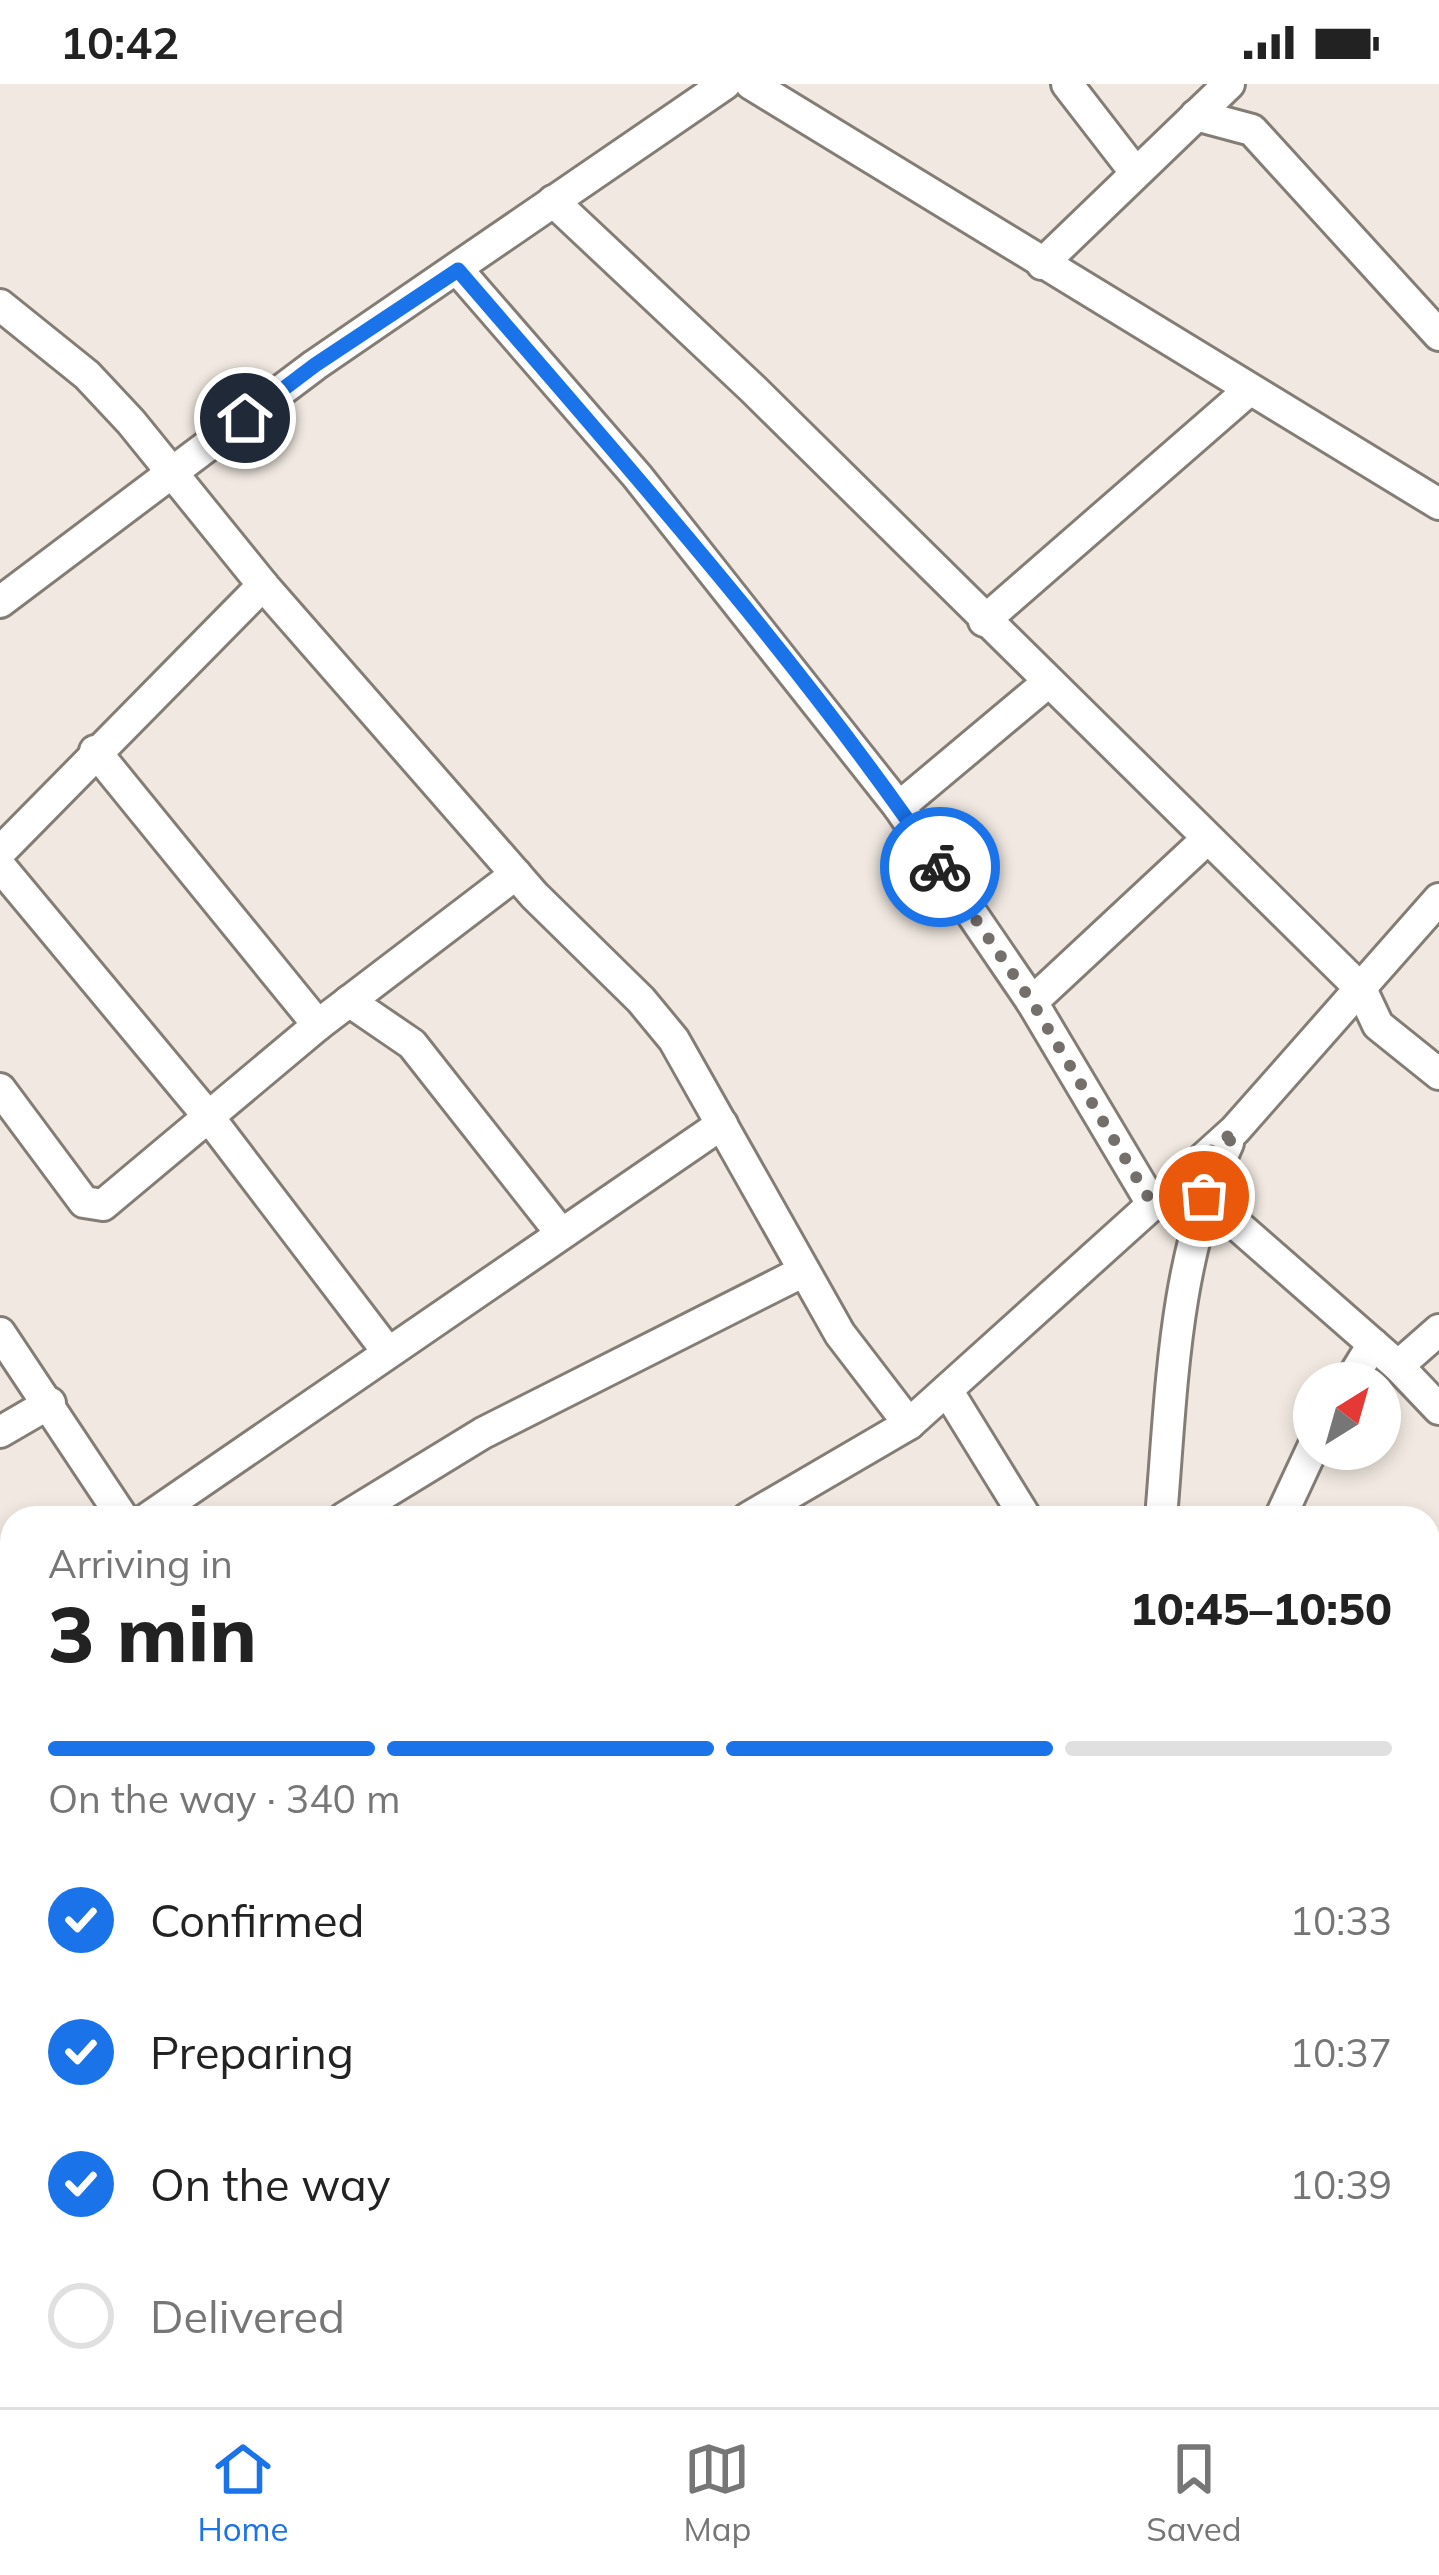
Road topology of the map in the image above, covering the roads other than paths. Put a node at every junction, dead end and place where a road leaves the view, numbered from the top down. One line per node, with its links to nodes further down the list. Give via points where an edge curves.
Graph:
1 (725, 84): 7 (street)
2 (751, 84): 8 (street)
3 (1067, 84): 6 (street)
4 (1229, 84): 5 (street)
5 (1196, 115): 6 (street); 11 (street, via 1252,130)
6 (1135, 172): 8 (street)
7 (553, 201): 9 (street); 17 (street)
8 (1042, 263): 12 (street)
9 (458, 270): 13 (street, via 315,365); 20 (street, via 637,476)
10 (0, 305): 13 (street, via 87,375)
11 (1439, 335)
12 (1248, 391): 14 (street); 17 (street)
13 (176, 472): 15 (street); 16 (street)
14 (1439, 504)
15 (263, 585): 19 (street); 24 (street)
16 (0, 602)
17 (983, 621): 18 (street)
18 (1047, 683): 20 (street); 21 (street)
19 (95, 751): 22 (street); 30 (street)
20 (899, 807): 29 (street)
21 (1207, 839): 27 (street); 29 (street)
22 (0, 852)
23 (0, 866): 33 (street)
24 (516, 874): 28 (street); 34 (street, via 663,1027)
25 (1439, 899): 26 (street)
26 (1426, 935): 27 (street)
27 (1361, 989): 31 (street, via 1378,1025); 35 (street)
28 (349, 1001): 30 (street); 38 (street, via 412,1044)
29 (1032, 1002): 37 (street)
30 (318, 1025): 33 (street)
31 (1439, 1074)
32 (0, 1089): 33 (street, via 84,1202 97,1207)
33 (208, 1116): 43 (street)
34 (722, 1124): 38 (street); 39 (street)
35 (1235, 1130): 36 (street); 37 (street)
36 (1204, 1196): 42 (street); 59 (street, via 1180,1288)
37 (1151, 1202): 48 (street)
38 (560, 1232): 43 (street)
39 (804, 1271): 51 (street); 56 (street, via 484,1433)
40 (1439, 1330): 46 (street)
41 (0, 1334): 49 (street)
42 (1373, 1344): 44 (street); 45 (street)
43 (387, 1351): 55 (street)
44 (1362, 1362)
45 (1393, 1362)
46 (1401, 1363)
47 (1401, 1369): 50 (street)
48 (946, 1390): 51 (street); 58 (street)
49 (50, 1403): 52 (street); 54 (street)
50 (1439, 1409)
51 (909, 1424): 57 (street)
52 (0, 1432)
53 (1302, 1470): 60 (street)
54 (115, 1506)
55 (165, 1506)
56 (364, 1506)
57 (794, 1506)
58 (1018, 1506)
59 (1162, 1506)
60 (1286, 1506)

